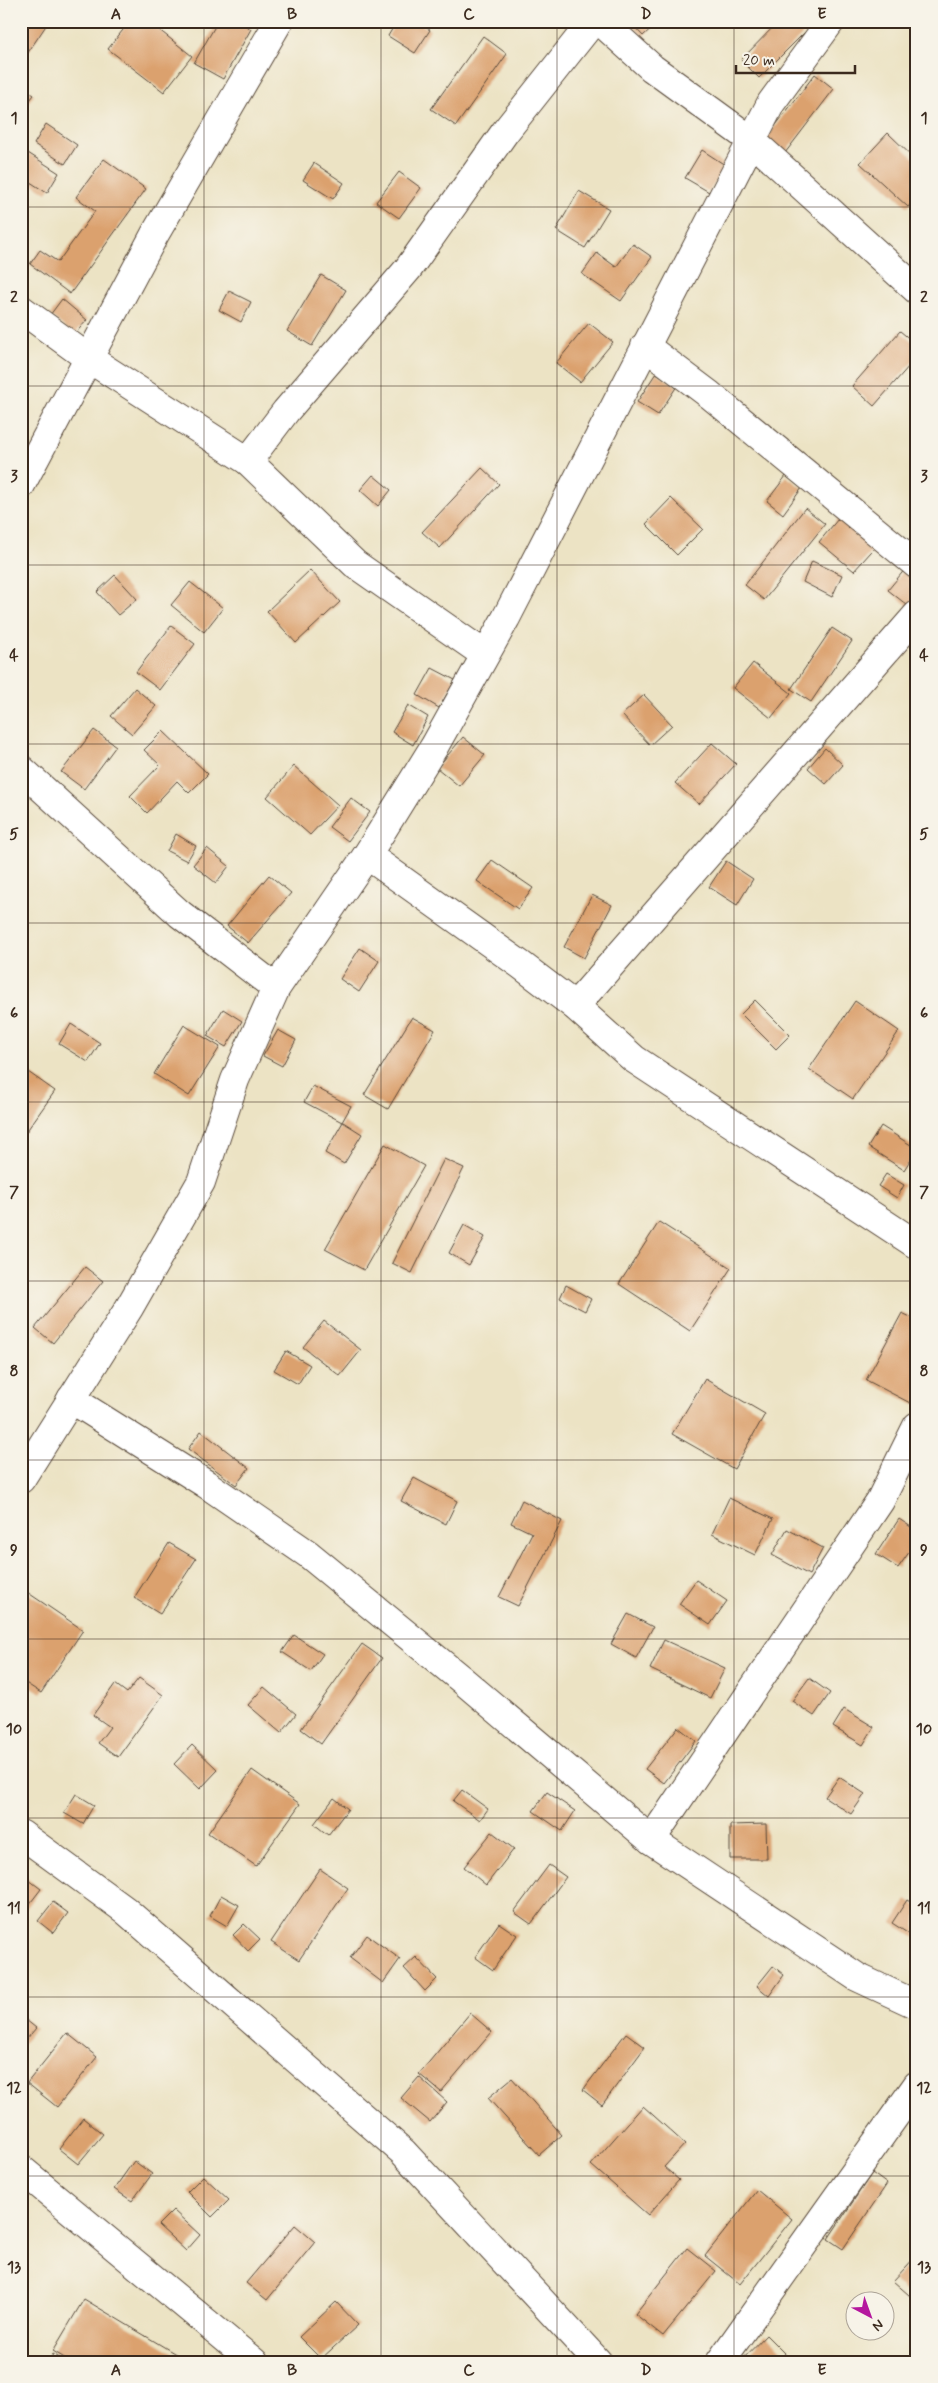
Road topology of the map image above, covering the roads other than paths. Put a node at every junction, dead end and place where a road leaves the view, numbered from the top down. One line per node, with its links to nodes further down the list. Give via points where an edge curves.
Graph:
1 (278, 21): 9 (street, via 155,234)
2 (593, 21): 10 (street, via 505,132 408,269 286,411)
3 (600, 21): 5 (street, via 652,68)
4 (830, 21): 5 (street, via 771,103)
5 (751, 140): 6 (street); 8 (street)
6 (917, 290)
7 (21, 309): 9 (street)
8 (645, 346): 12 (street, via 710,395); 14 (street, via 506,618)
9 (88, 358): 10 (street); 11 (street)
10 (248, 461): 14 (street, via 355,564)
11 (21, 485)
12 (917, 565)
13 (917, 614): 18 (street)
14 (484, 654): 16 (street, via 434,748)
15 (21, 769): 17 (street, via 180,914)
16 (367, 855): 17 (street); 18 (street)
17 (276, 988): 20 (street, via 235,1080 201,1182 129,1308)
18 (575, 1006): 19 (street, via 634,1059)
19 (917, 1245)
20 (71, 1399): 22 (street); 24 (street, via 206,1484 308,1554)
21 (917, 1426): 24 (street, via 880,1501)
22 (24, 1470)
23 (21, 1834): 29 (street, via 125,1910 403,2152)
24 (651, 1840): 25 (street, via 857,1977)
25 (917, 2005)
26 (917, 2085): 30 (street)
27 (21, 2169): 28 (street)
28 (254, 2362)
29 (598, 2362)
30 (720, 2362)

